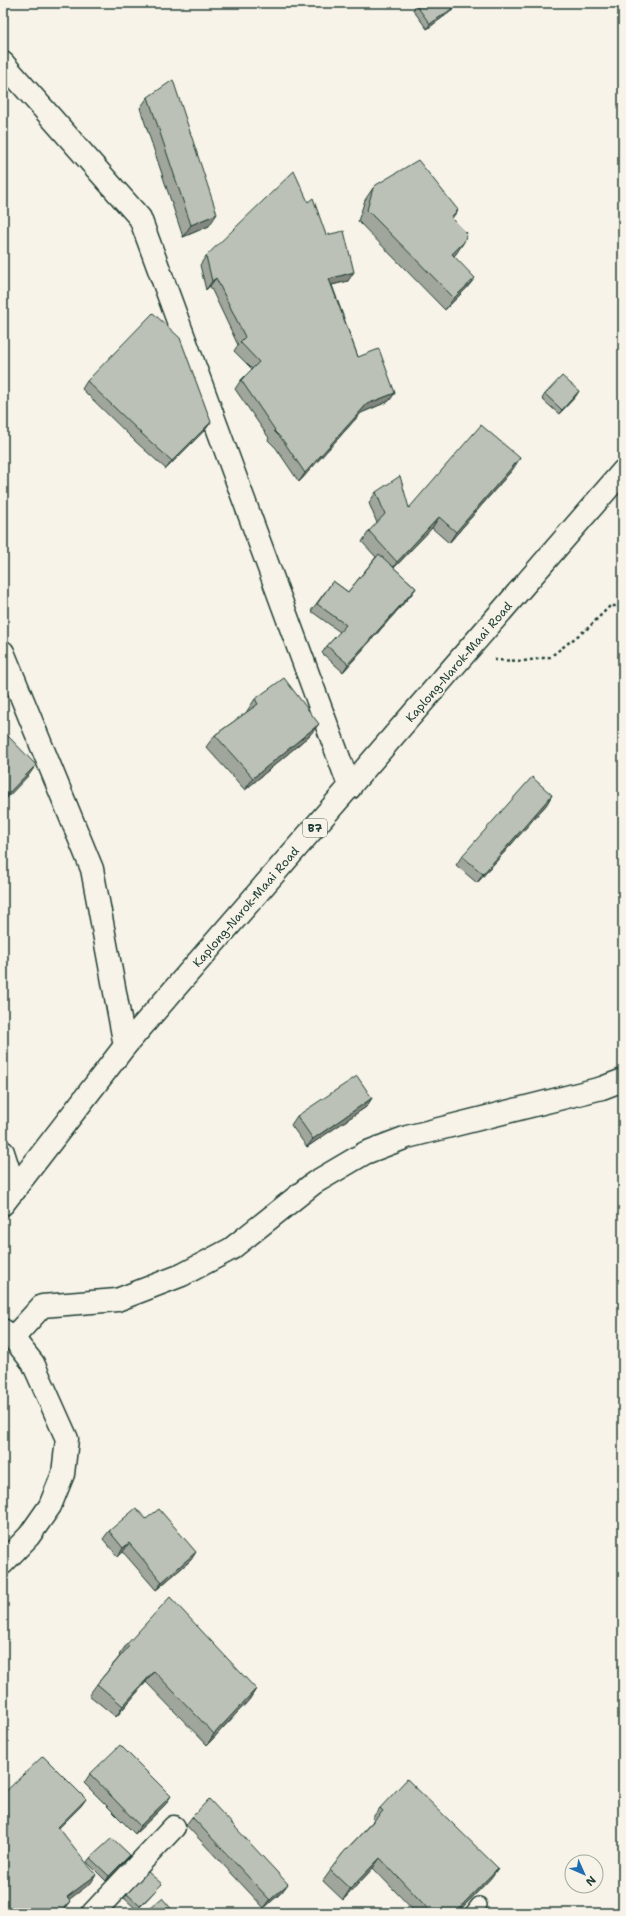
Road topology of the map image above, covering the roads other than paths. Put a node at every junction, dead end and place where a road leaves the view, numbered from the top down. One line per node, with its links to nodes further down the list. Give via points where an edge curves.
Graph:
1 (3, 63): 4 (main road, via 140,218)
2 (623, 471): 4 (main road, Kaplong-Narok-Maai Road / B7)
3 (3, 652): 5 (main road, via 92,869)
4 (350, 788): 5 (main road, Kaplong-Narok-Maai Road / B7)
5 (125, 1046): 8 (main road, Kaplong-Narok-Maai Road / B7)
6 (623, 1080): 9 (main road, via 602,1088 407,1138 365,1154 314,1183 231,1249 182,1275 117,1300 42,1306)
7 (3, 1152): 8 (main road)
8 (9, 1197)
9 (8, 1334): 10 (main road, via 33,1363 67,1439 63,1474 50,1506 29,1536)
10 (3, 1563)
11 (174, 1827): 12 (main road)
12 (93, 1913)

